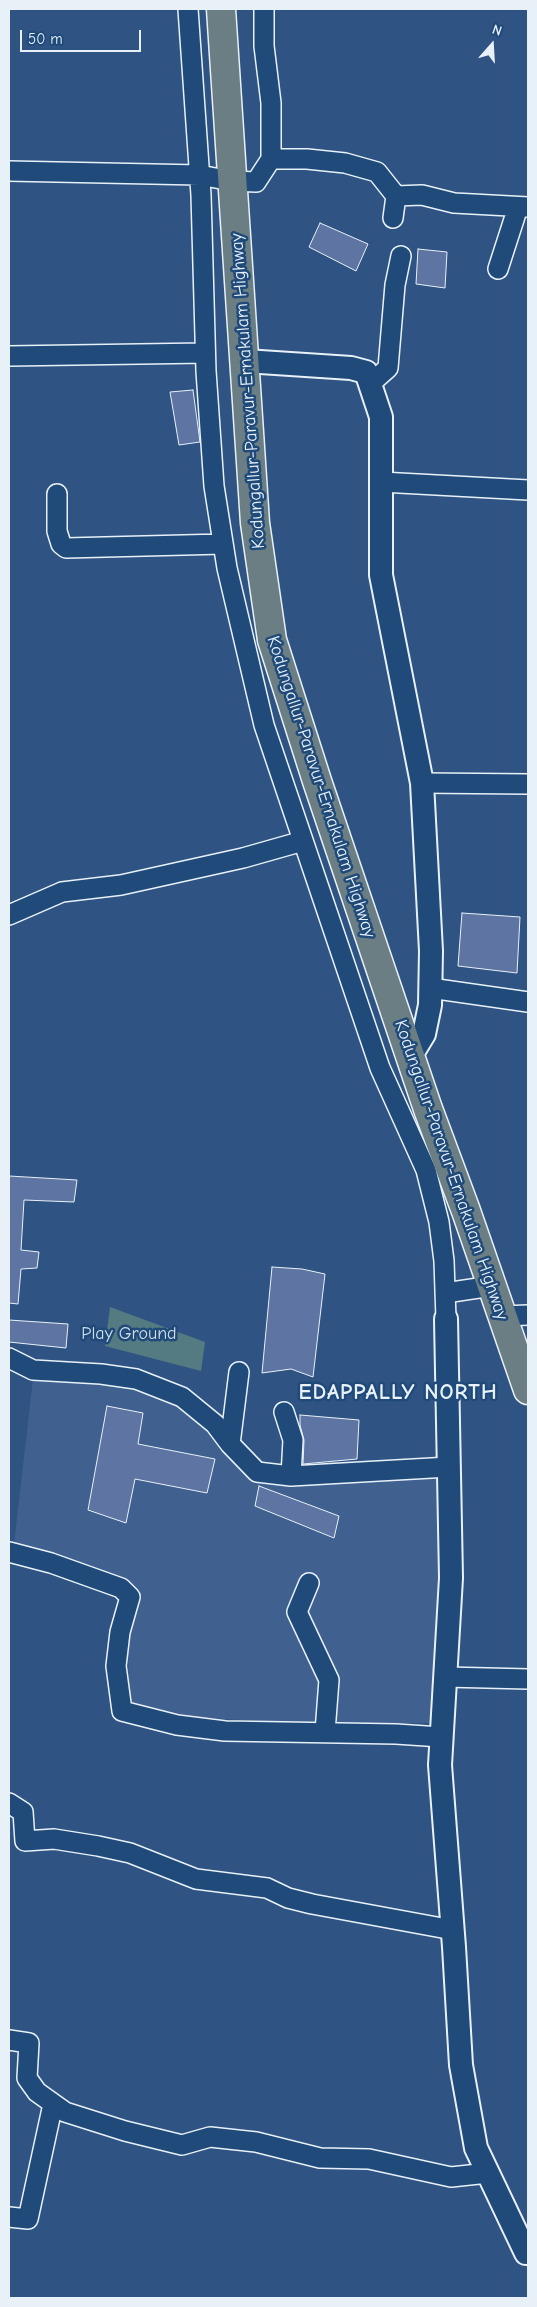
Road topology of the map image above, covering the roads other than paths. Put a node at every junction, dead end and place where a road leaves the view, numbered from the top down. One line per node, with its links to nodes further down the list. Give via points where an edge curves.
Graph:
1 (188, 9): 6 (street)
2 (221, 9): 7 (highway, Kodungallur-Paravur-Ernakulam Highway)
3 (264, 9): 4 (street, via 264,46 271,103)
4 (271, 159): 7 (street, via 256,182); 8 (street, via 345,163 377,172)
5 (9, 171): 6 (street)
6 (199, 175): 7 (street); 13 (street)
7 (232, 181): 15 (highway, Kodungallur-Paravur-Ernakulam Highway)
8 (396, 196): 9 (street); 10 (street)
9 (523, 207): 12 (street)
10 (393, 218)
11 (401, 256): 16 (street, via 395,285 388,368)
12 (498, 269)
13 (205, 353): 14 (street); 20 (street, via 214,486)
14 (9, 356)
15 (245, 362): 16 (street, via 351,368 366,372); 27 (highway, Kodungallur-Paravur-Ernakulam Highway, via 255,523 272,640)
16 (370, 384): 17 (street, via 381,417)
17 (381, 482): 18 (street); 21 (street, via 381,575)
18 (528, 490)
19 (57, 494): 20 (street, via 57,531 61,544 66,548)
20 (223, 544): 23 (street, via 264,725)
21 (422, 783): 22 (street); 25 (street)
22 (528, 784)
23 (303, 842): 24 (street, via 121,885 62,892); 28 (street, via 380,1068)
24 (9, 915)
25 (430, 988): 26 (street); 27 (street, via 424,1034)
26 (528, 1002)
27 (410, 1057): 28 (highway, Kodungallur-Paravur-Ernakulam Highway)
28 (438, 1168): 29 (highway, Kodungallur-Paravur-Ernakulam Highway); 30 (street)
29 (492, 1286): 30 (street); 31 (highway, Kodungallur-Paravur-Ernakulam Highway)
30 (445, 1294): 32 (street)
31 (515, 1316): 35 (highway, Kodungallur-Paravur-Ernakulam Highway)
32 (446, 1318): 38 (street)
33 (9, 1358): 37 (street, via 32,1370 136,1379 182,1397 215,1424)
34 (239, 1372): 37 (street)
35 (528, 1390)
36 (284, 1412): 39 (street, via 293,1440)
37 (230, 1444): 39 (street, via 257,1472)
38 (449, 1467): 39 (street); 42 (street, via 451,1578)
39 (291, 1476)
40 (9, 1552): 44 (street, via 121,1588 130,1597 120,1632 116,1666 122,1711 177,1725 225,1730)
41 (309, 1583): 44 (street, via 298,1612 329,1680)
42 (445, 1676): 43 (street); 45 (street)
43 (528, 1679)
44 (325, 1732): 45 (street)
45 (442, 1737): 47 (street, via 440,1765)
46 (9, 1803): 47 (street, via 22,1812 25,1841 54,1839 98,1846 130,1853 196,1879 267,1888 304,1902)
47 (453, 1930): 50 (street, via 461,2065 476,2148)
48 (9, 2040): 49 (street, via 29,2043 26,2078)
49 (53, 2104): 50 (street, via 65,2112 182,2145 210,2137 256,2142 320,2158 369,2159 451,2176); 51 (street, via 28,2219)
50 (488, 2173): 52 (street)
51 (9, 2217)
52 (528, 2253)

